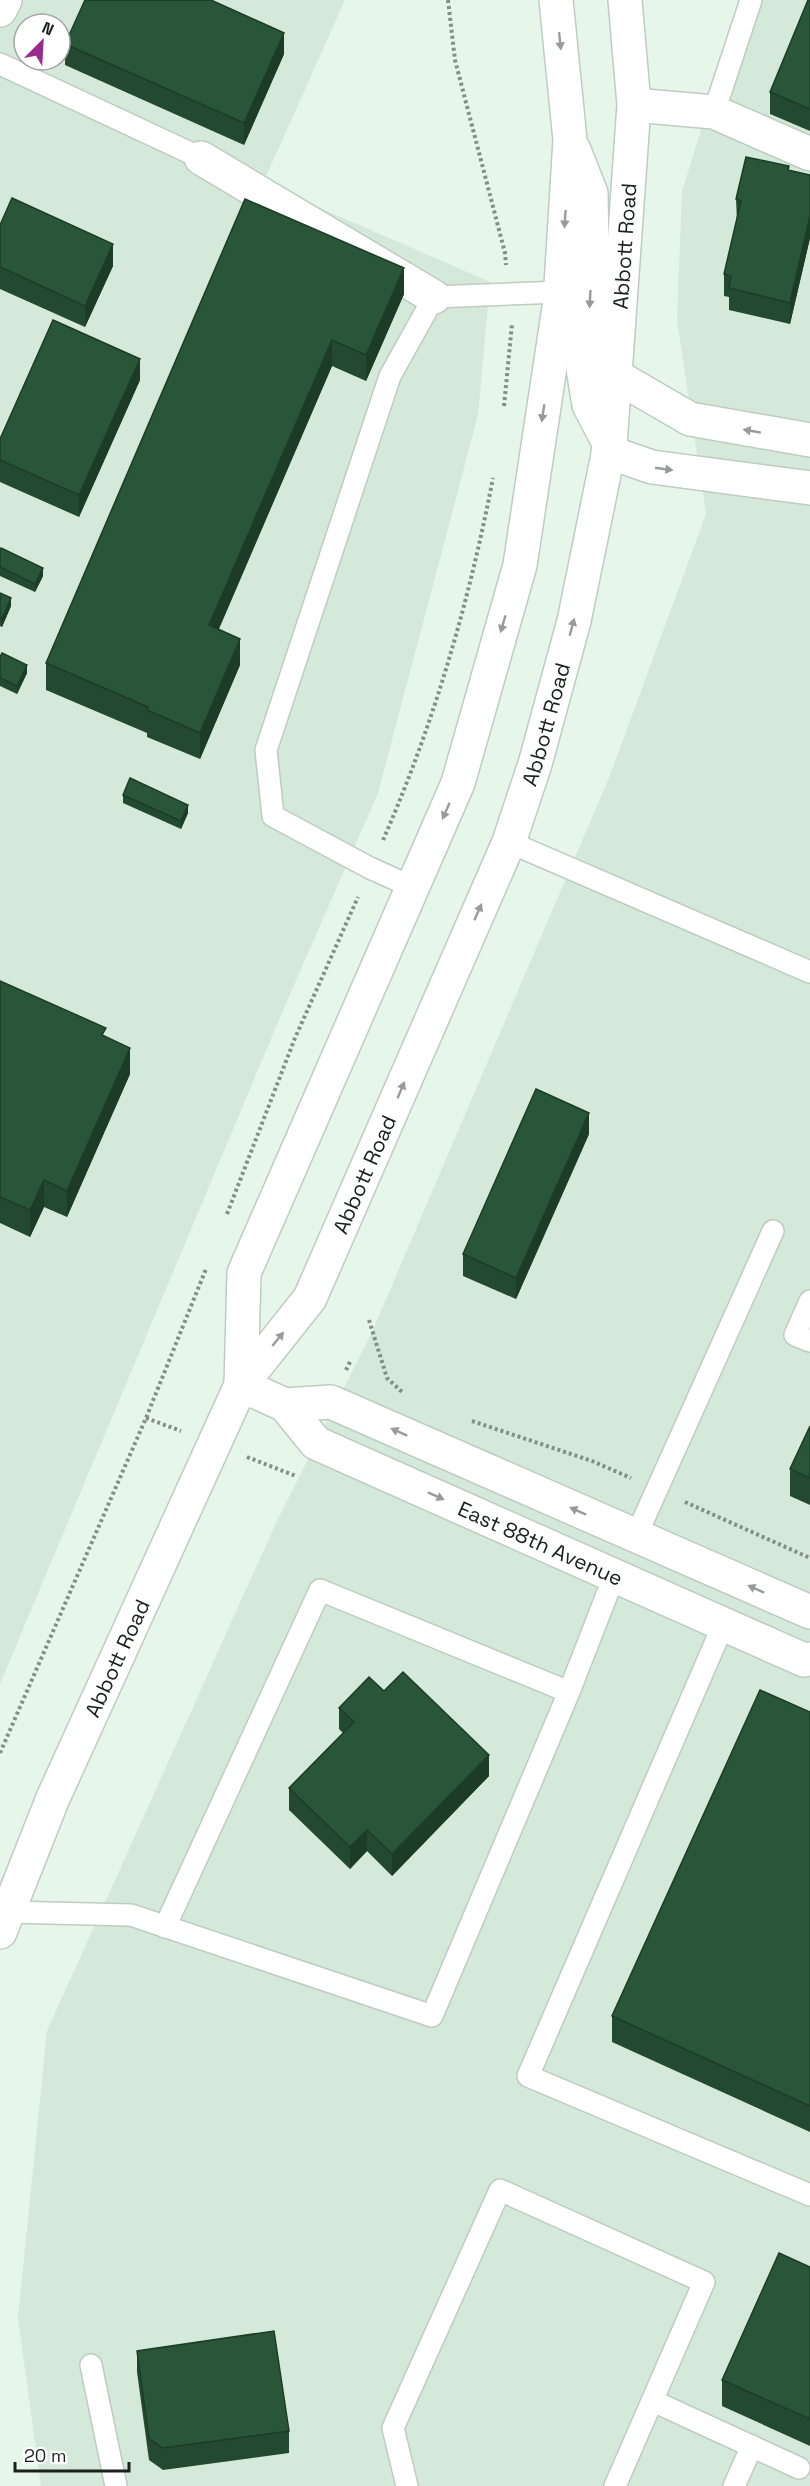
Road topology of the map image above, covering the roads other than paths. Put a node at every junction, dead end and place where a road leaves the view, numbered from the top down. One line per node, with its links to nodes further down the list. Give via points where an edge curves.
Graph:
1 (4, 0): 5 (main road)
2 (556, 0): 9 (main road, Abbott Road, one-way to 9)
3 (625, 0): 7 (main road, Abbott Road)
4 (751, 0): 8 (lane)
5 (0, 10)
6 (0, 64): 11 (lane)
7 (634, 105): 8 (main road); 14 (main road, Abbott Road)
8 (714, 112): 10 (main road)
9 (570, 140): 12 (main road, Abbott Road, one-way to 12); 16 (main road, one-way to 16, via 591,193 589,321 583,368 589,405)
10 (810, 154)
11 (201, 158): 13 (main road)
12 (560, 292): 13 (lane); 19 (main road, Abbott Road, one-way to 19, via 520,565 458,783)
13 (434, 297): 19 (lane, via 390,376 266,750 273,816)
14 (616, 376): 15 (main road, one-way to 14, via 690,419); 16 (main road, Abbott Road)
15 (810, 440)
16 (609, 449): 17 (main road, one-way to 17, via 652,467); 18 (main road, Abbott Road, one-way to 16, via 574,621)
17 (810, 488)
18 (509, 842): 20 (lane); 24 (main road, Abbott Road, one-way to 18, via 310,1298)
19 (412, 887): 24 (main road, Abbott Road, via 244,1274)
20 (810, 972)
21 (773, 1231): 26 (lane)
22 (810, 1301): 23 (lane, via 795,1335)
23 (810, 1341)
24 (241, 1385): 25 (main road, East 88th Avenue); 32 (main road, Abbott Road, via 53,1798)
25 (285, 1405): 26 (main road, East 88th Avenue, one-way to 25, via 331,1402); 27 (main road, East 88th Avenue, one-way to 27, via 316,1443)
26 (636, 1536): 28 (main road, East 88th Avenue, one-way to 26)
27 (615, 1574): 29 (main road, East 88th Avenue); 31 (lane)
28 (810, 1612)
29 (724, 1623): 30 (main road, East 88th Avenue, via 804,1660); 34 (lane, via 528,2076)
30 (810, 1659)
31 (569, 1692): 33 (lane, via 432,2016); 33 (lane, via 320,1590)
32 (4, 1922): 33 (lane, via 131,1915)
33 (165, 1927)
34 (810, 2195)
35 (91, 2365): 39 (lane)
36 (653, 2401): 37 (lane); 40 (lane, via 704,2282 500,2190 393,2428); 41 (lane)
37 (752, 2446): 38 (lane); 42 (lane)
38 (799, 2468)
39 (116, 2486)
40 (407, 2486)
41 (615, 2486)
42 (734, 2486)

